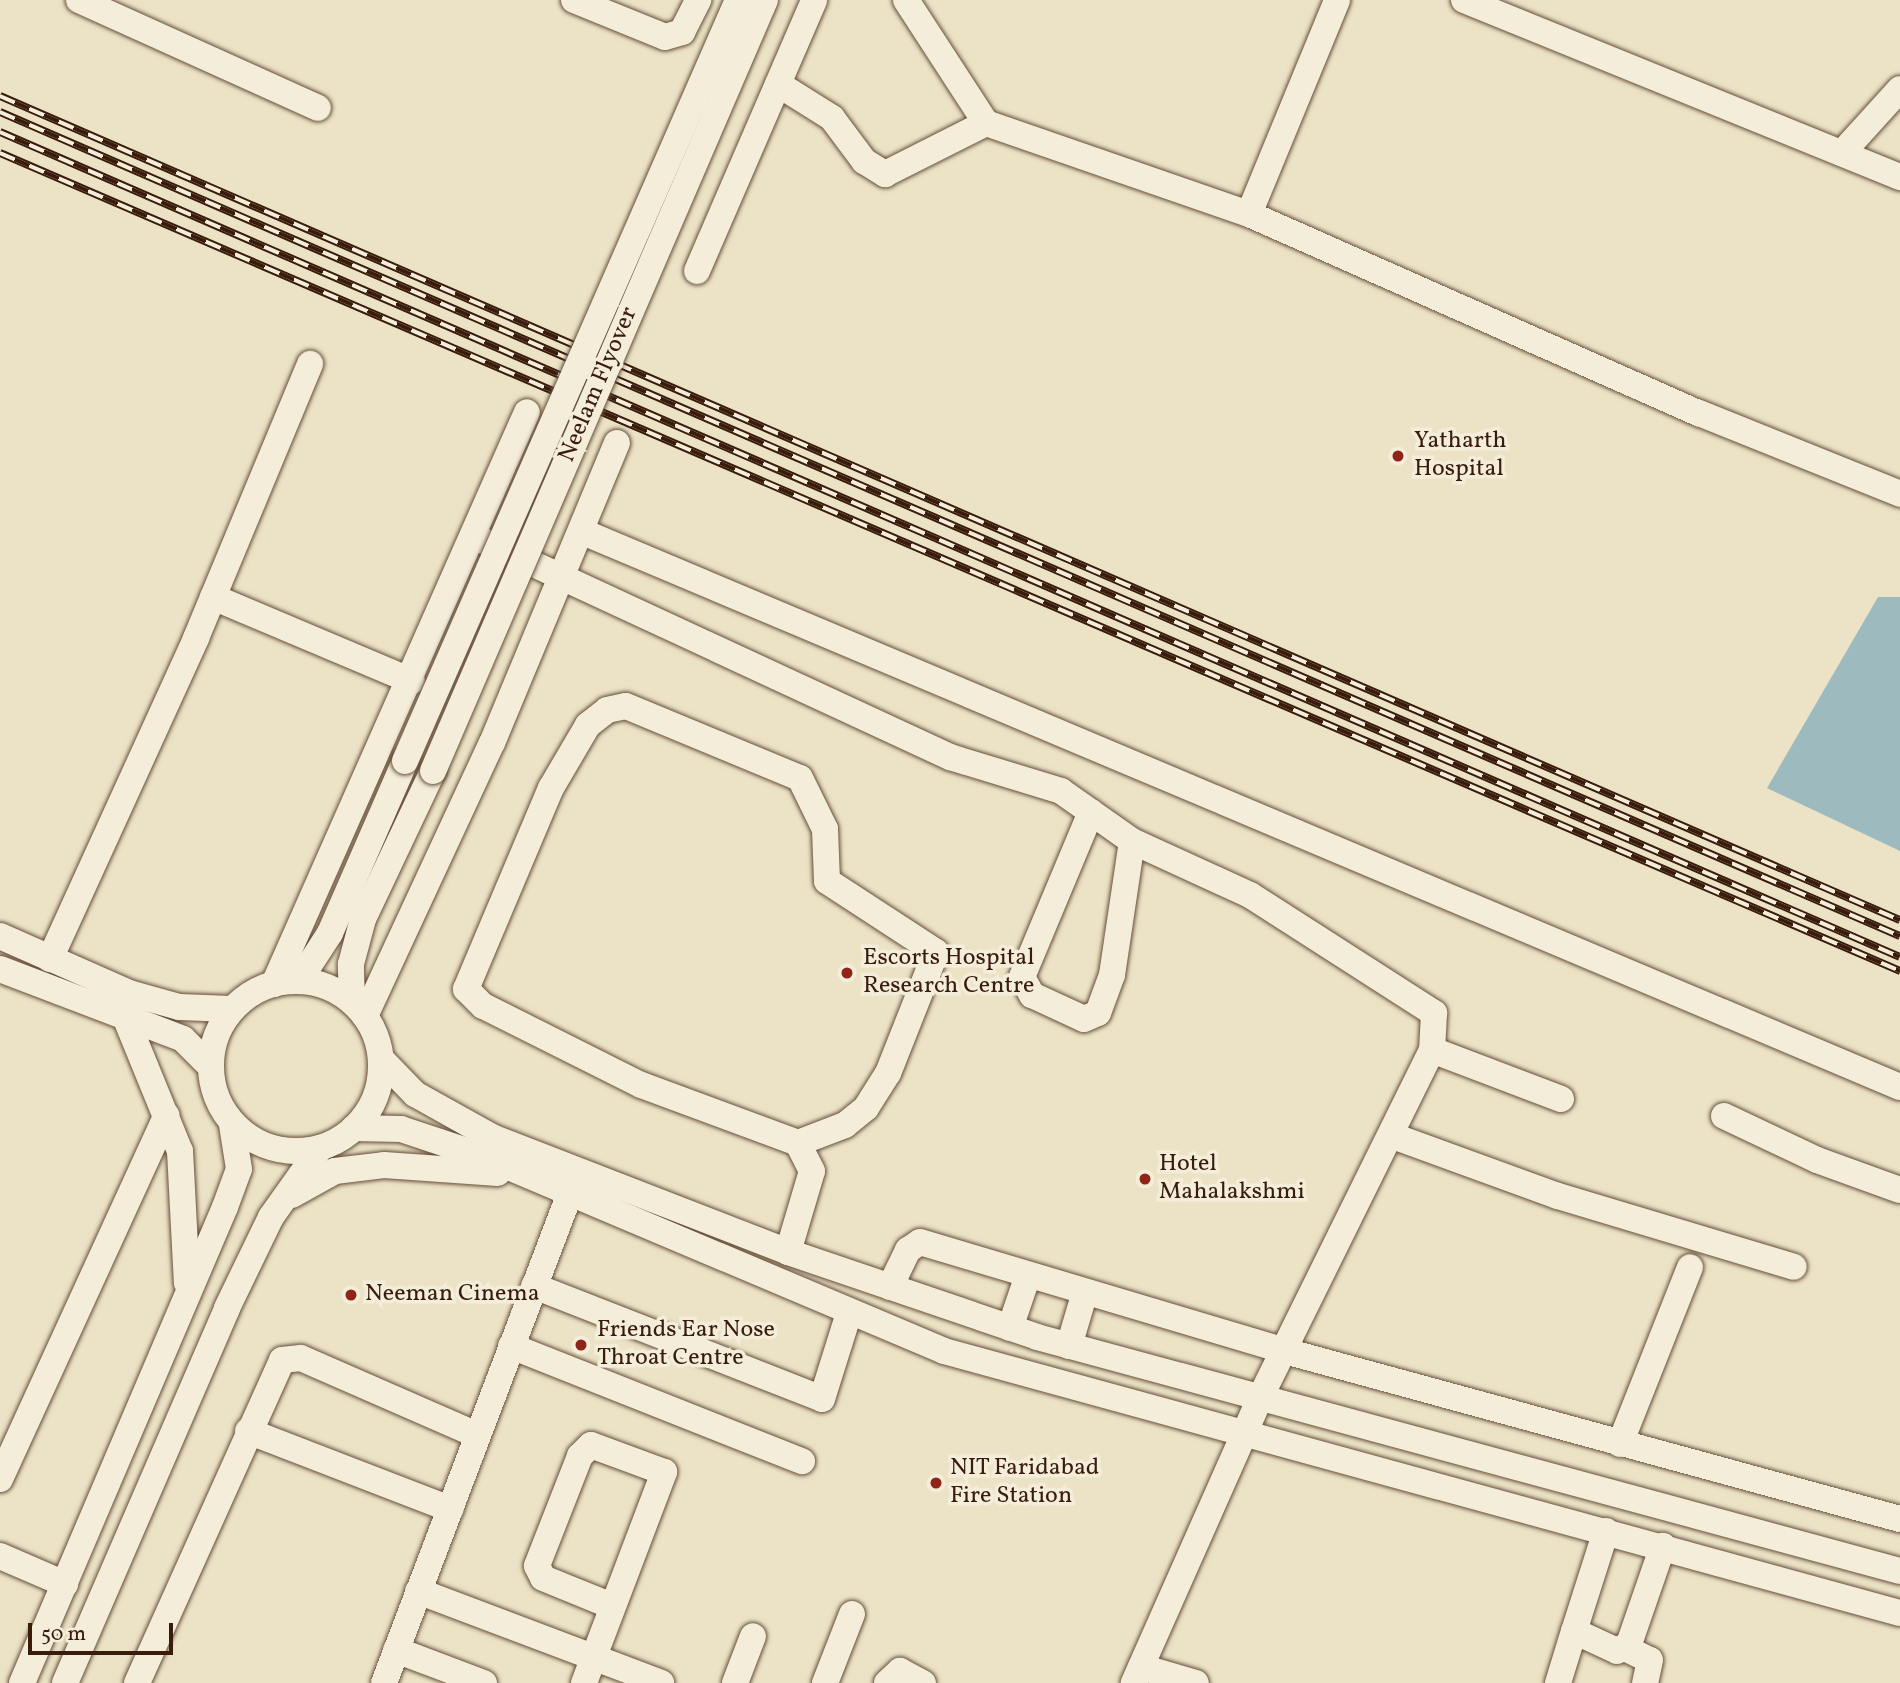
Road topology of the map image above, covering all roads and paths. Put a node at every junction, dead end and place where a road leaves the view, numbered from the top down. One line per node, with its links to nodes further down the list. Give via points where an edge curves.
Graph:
1 (79, 0): 12 (street)
2 (574, 0): 3 (street, via 665,37 682,32)
3 (698, 0)
4 (738, 0): 32 (street, Neelam Flyover, bridge, via 330,933)
5 (765, 0): 33 (street, Neelam Flyover, bridge, via 433,771 363,919 351,964)
6 (814, 0): 10 (street)
7 (906, 0): 13 (street)
8 (1337, 0): 16 (street)
9 (1464, 0): 14 (street)
10 (778, 84): 13 (street, via 832,118 864,161 885,174 903,170); 17 (street)
11 (1900, 89): 14 (street)
12 (318, 108)
13 (986, 123): 16 (street)
14 (1842, 153): 15 (street)
15 (1900, 177)
16 (1250, 214): 21 (street, via 1699,414)
17 (698, 271)
18 (310, 364): 25 (street)
19 (527, 412): 23 (street)
20 (617, 443): 22 (street)
21 (1900, 494)
22 (583, 532): 24 (street); 39 (street)
23 (473, 536): 24 (street); 26 (street)
24 (559, 577): 27 (street, via 950,757 1061,792); 33 (street, via 492,743)
25 (213, 597): 26 (street); 30 (street)
26 (412, 681): 32 (street)
27 (1091, 812): 28 (street); 28 (street, via 1022,977 1032,995 1084,1019 1098,1013 1112,975)
28 (1132, 841): 36 (street, via 1250,895 1434,1013)
29 (0, 936): 30 (street)
30 (50, 958): 34 (street, via 129,993 179,1007)
31 (0, 969): 35 (street)
32 (286, 983): 33 (street); 34 (street)
33 (358, 1008): 37 (street)
34 (232, 1009): 38 (street, via 215,1038)
35 (126, 1019): 38 (street, via 183,1039); 41 (street)
36 (1432, 1051): 40 (street); 45 (street)
37 (383, 1061): 44 (street, via 376,1098); 52 (street, via 415,1094 492,1137)
38 (210, 1066): 43 (street, via 216,1099)
39 (1900, 1087)
40 (1561, 1099)
41 (167, 1115): 59 (street, via 180,1151); 72 (street)
42 (1724, 1116): 49 (street, via 1816,1160)
43 (232, 1125): 47 (street, via 261,1145 289,1153); 59 (street, via 239,1169)
44 (354, 1128): 47 (street); 48 (street, via 401,1129)
45 (1393, 1136): 53 (street, via 1558,1196); 65 (street)
46 (798, 1143): 46 (street, via 641,1085 469,996 471,965 551,788 588,725 607,710 626,706 800,778 825,829 827,880 936,952 888,1073 866,1108 845,1125); 52 (street, via 812,1171)
47 (320, 1148): 51 (street)
48 (531, 1177): 50 (street); 51 (street, via 384,1164 335,1171)
49 (1900, 1190)
50 (570, 1194): 56 (street); 60 (street)
51 (281, 1203): 91 (street, via 227,1308)
52 (788, 1252): 57 (street)
53 (1794, 1266)
54 (1690, 1267): 70 (street)
55 (1028, 1275): 57 (street, via 920,1242 908,1250); 58 (street); 61 (street)
56 (534, 1286): 60 (street, via 822,1399); 63 (street)
57 (900, 1290): 61 (street); 62 (street)
58 (1085, 1292): 64 (street); 65 (street)
59 (187, 1296): 79 (street)
60 (849, 1312): 62 (street)
61 (1010, 1328): 64 (street)
62 (897, 1332): 68 (street, via 944,1351)
63 (511, 1346): 69 (street); 71 (street)
64 (1069, 1346): 66 (street)
65 (1285, 1351): 66 (street); 70 (street)
66 (1260, 1398): 68 (street); 78 (street)
67 (248, 1431): 69 (street, via 275,1370 290,1357); 73 (street); 92 (street)
68 (1246, 1431): 75 (street); 89 (street)
69 (477, 1435): 73 (street)
70 (1620, 1444): 74 (street)
71 (802, 1461)
72 (0, 1479)
73 (450, 1509): 80 (street)
74 (1900, 1519)
75 (1605, 1531): 76 (street); 84 (street)
76 (1663, 1546): 82 (street); 86 (street)
77 (0, 1556): 79 (street)
78 (1900, 1571)
79 (65, 1584): 90 (street)
80 (418, 1591): 87 (street); 88 (street)
81 (612, 1606): 81 (street, via 664,1472 591,1445 580,1456 537,1566 543,1578); 88 (street)
82 (1900, 1613)
83 (852, 1614): 98 (street)
84 (1574, 1631): 86 (street, via 1587,1642); 102 (street)
85 (753, 1636): 97 (street)
86 (1626, 1649): 103 (street, via 1650,1660)
87 (396, 1650): 93 (street); 94 (street)
88 (593, 1658): 95 (street); 96 (street)
89 (1138, 1675): 101 (street)
90 (22, 1683)
91 (65, 1683)
92 (137, 1683)
93 (384, 1683)
94 (484, 1683)
95 (584, 1683)
96 (661, 1683)
97 (735, 1683)
98 (825, 1683)
99 (887, 1683): 100 (street, via 901,1671)
100 (923, 1683)
101 (1196, 1683)
102 (1558, 1683)
103 (1645, 1683)

